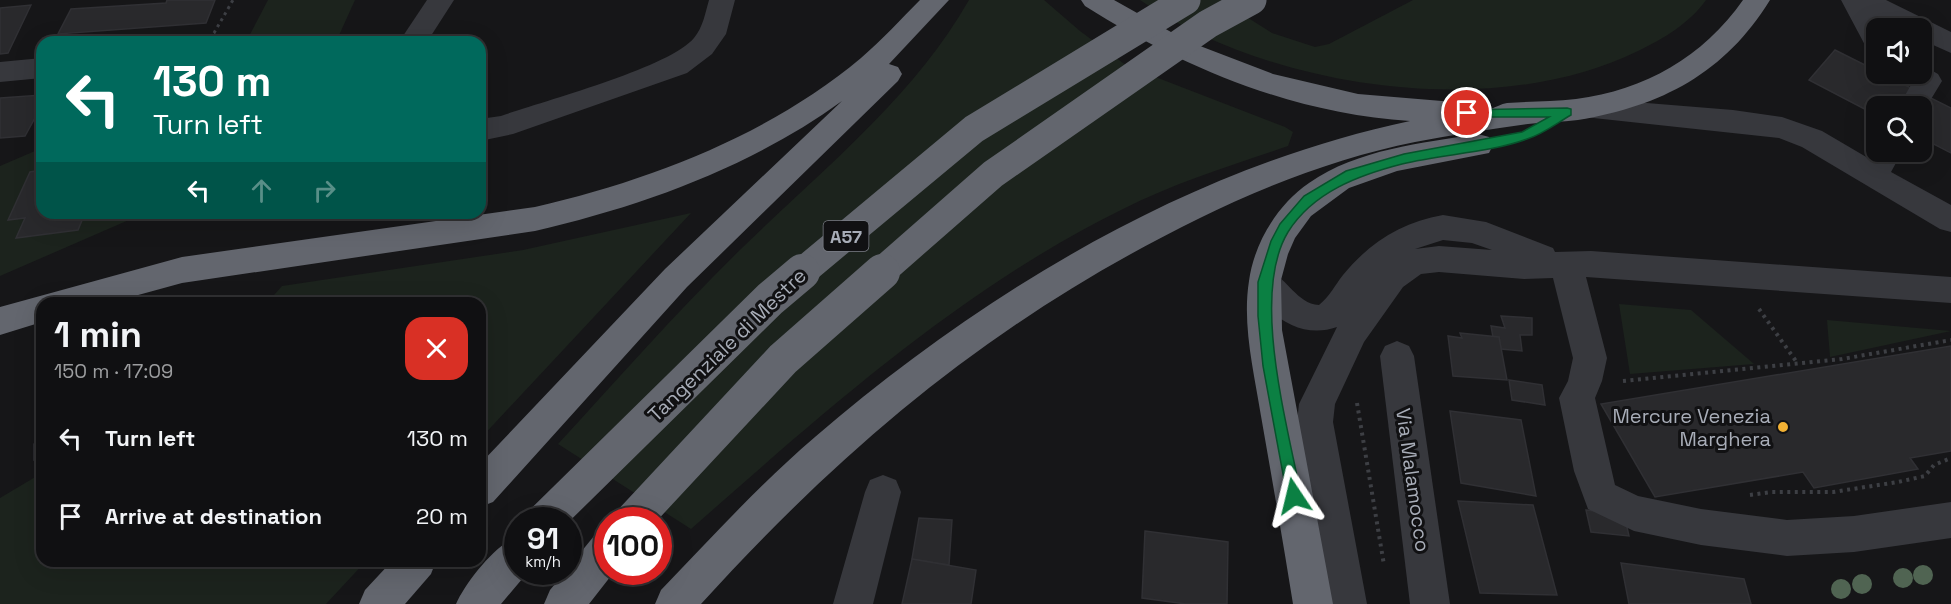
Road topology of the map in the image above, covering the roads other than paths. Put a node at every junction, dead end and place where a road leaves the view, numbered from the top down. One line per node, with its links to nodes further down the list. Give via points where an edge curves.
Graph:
1 (441, 0): 11 (street)
2 (722, 0): 17 (street, via 716,27 702,47 677,66)
3 (936, 0): 23 (highway, via 863,71 802,113 693,171 636,192 535,219 182,270); 27 (highway, via 921,31 897,65 676,278)
4 (1094, 0): 16 (highway, via 1161,42 1207,63 1299,93 1448,113)
5 (1186, 0): 29 (highway, Tangenziale di Mestre / A57, bridge, via 974,129 770,299)
6 (1252, 0): 30 (highway, A57, bridge, via 1208,24 993,174 783,358)
7 (1757, 0): 15 (highway, via 1746,19 1705,61 1640,94)
8 (1854, 0): 10 (street)
9 (1864, 0): 12 (street)
10 (1866, 22)
11 (417, 36)
12 (1951, 43)
13 (36, 69): 14 (street)
14 (0, 72)
15 (1576, 111): 16 (highway); 18 (street, via 1782,128); 21 (highway, via 1525,136 1404,159 1340,179 1309,200 1284,228)
16 (1526, 114): 38 (highway, via 1400,134 1314,160 1178,215 1100,255 981,329 851,428 772,499)
17 (486, 129)
18 (1880, 164): 19 (street)
19 (1951, 220)
20 (1566, 264): 21 (street, via 1471,230 1441,228 1417,234 1390,249 1329,316 1312,317 1287,306); 22 (street); 31 (street, via 1590,358 1577,398 1601,497 1634,513 1701,527 1787,538 1854,534); 41 (street, via 1524,266 1439,259 1414,262 1392,278 1351,333 1320,397 1315,422)
21 (1265, 282): 40 (highway, via 1270,366)
22 (1951, 290)
23 (81, 297)
24 (36, 310): 25 (highway)
25 (0, 321)
26 (1397, 356): 42 (street, Via Malamocco)
27 (486, 484)
28 (884, 492): 39 (street)
29 (558, 507)
30 (645, 507)
31 (1951, 520)
32 (594, 566): 37 (highway)
33 (412, 567): 35 (highway)
34 (504, 571): 36 (highway)
35 (379, 604)
36 (477, 604)
37 (564, 604)
38 (675, 604)
39 (853, 604)
40 (1313, 604)
41 (1347, 604)
42 (1430, 604)

